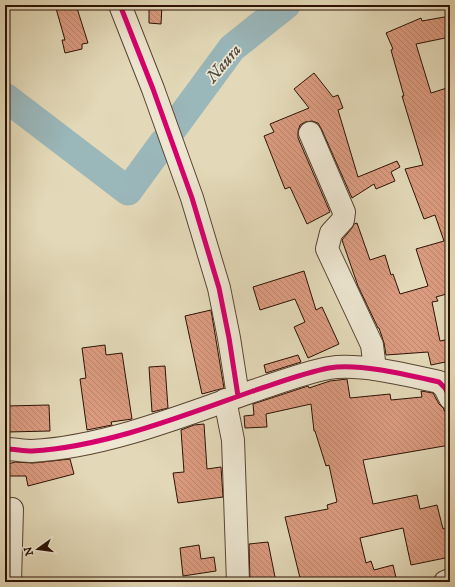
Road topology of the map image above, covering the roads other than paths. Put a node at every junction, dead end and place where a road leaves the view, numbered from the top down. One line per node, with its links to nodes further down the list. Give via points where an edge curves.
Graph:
1 (120, 5): 4 (street, via 192,198 219,288 229,338)
2 (310, 133): 3 (street, via 344,212 343,220 331,233 327,249 372,346)
3 (376, 369): 4 (street, via 330,368); 5 (street, via 439,382)
4 (232, 398): 6 (street, via 117,436 64,448 30,451); 10 (street)
5 (450, 398)
6 (5, 449)
7 (12, 509): 9 (street)
8 (450, 580): 11 (street)
9 (10, 582)
10 (238, 582)
11 (445, 582)

